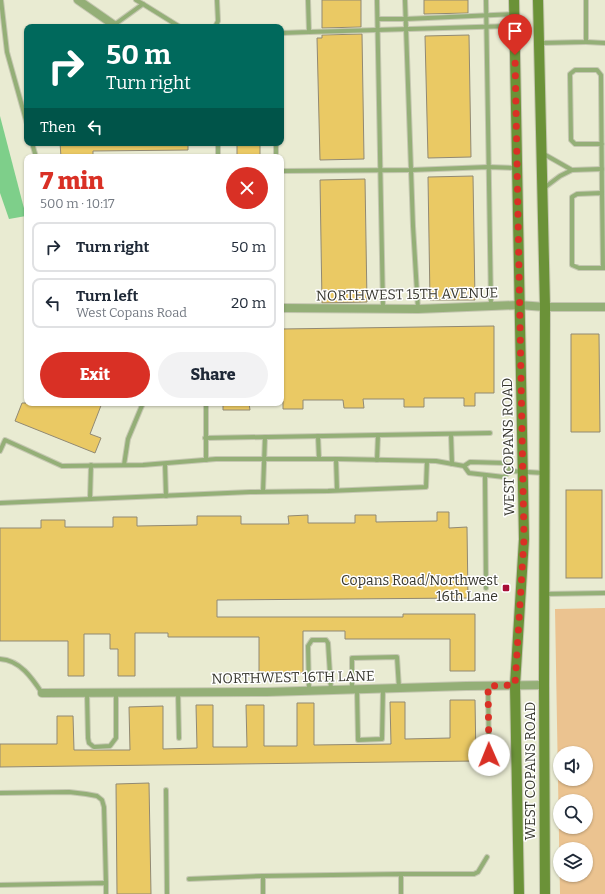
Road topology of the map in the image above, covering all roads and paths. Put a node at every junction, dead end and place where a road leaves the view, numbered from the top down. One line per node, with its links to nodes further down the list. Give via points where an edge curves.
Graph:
1 (1, 0): 30 (lane, via 7,52)
2 (80, 0): 17 (street)
3 (136, 0): 12 (lane)
4 (217, 0): 20 (lane)
5 (308, 0): 25 (lane)
6 (378, 0): 15 (lane)
7 (405, 0): 16 (lane)
8 (486, 0): 14 (lane)
9 (514, 0): 13 (main road, WEST COPANS ROAD)
10 (538, 0): 28 (main road, WEST COPANS ROAD)
11 (586, 0): 27 (lane)
12 (143, 4): 18 (lane); 19 (lane)
13 (514, 14): 14 (lane); 22 (main road, WEST COPANS ROAD)
14 (486, 15): 16 (lane); 21 (lane)
15 (378, 19): 16 (lane); 24 (lane)
16 (406, 19): 23 (lane)
17 (112, 24)
18 (118, 24)
19 (175, 24)
20 (217, 24)
21 (487, 26): 22 (lane); 23 (lane); 33 (lane)
22 (515, 26): 34 (main road, WEST COPANS ROAD)
23 (406, 29): 24 (lane); 36 (lane)
24 (378, 30): 25 (lane); 35 (lane)
25 (309, 32): 26 (lane)
26 (284, 33)
27 (586, 42): 28 (lane); 29 (lane)
28 (539, 43): 32 (main road, WEST COPANS ROAD)
29 (605, 43)
30 (24, 113)
31 (602, 144): 31 (lane, via 601,75 598,70 575,70 570,74 571,140 575,144); 38 (lane)
32 (541, 153): 37 (lane); 40 (main road, WEST COPANS ROAD)
33 (488, 167): 34 (lane); 36 (lane); 44 (lane)
34 (517, 168): 45 (main road, WEST COPANS ROAD)
35 (381, 170): 36 (lane); 39 (lane); 49 (lane)
36 (411, 170): 50 (lane)
37 (572, 170): 38 (lane); 40 (lane)
38 (602, 170): 41 (lane)
39 (284, 171)
40 (542, 189): 46 (main road, WEST COPANS ROAD)
41 (602, 193): 42 (lane); 43 (lane, via 577,194 572,198 572,265 579,268)
42 (604, 237): 43 (lane)
43 (604, 268)
44 (491, 306): 45 (street, NORTHWEST 15TH AVENUE); 50 (street, NORTHWEST 15TH AVENUE)
45 (519, 306): 46 (street, NORTHWEST 15TH AVENUE); 72 (main road, WEST COPANS ROAD)
46 (545, 307): 47 (street, NORTHWEST 15TH AVENUE); 73 (main road, WEST COPANS ROAD)
47 (605, 307)
48 (284, 308): 49 (street, NORTHWEST 15TH AVENUE)
49 (383, 309): 50 (street, NORTHWEST 15TH AVENUE)
50 (418, 309)
51 (142, 406): 69 (lane, via 128,439)
52 (206, 406): 58 (lane)
53 (490, 433): 54 (lane)
54 (451, 434): 55 (lane); 67 (lane)
55 (378, 435): 56 (lane); 64 (lane)
56 (318, 436): 57 (lane); 61 (lane)
57 (265, 437): 58 (lane); 60 (lane)
58 (206, 438): 63 (lane)
59 (0, 451): 68 (lane, via 5,440 62,466)
60 (265, 459): 61 (lane); 63 (lane); 76 (lane)
61 (319, 459): 62 (lane)
62 (336, 459): 64 (lane); 75 (lane)
63 (206, 460): 66 (lane)
64 (377, 460): 65 (lane)
65 (427, 461): 67 (lane); 75 (lane, via 426,487)
66 (165, 464): 69 (lane); 77 (lane)
67 (452, 464): 70 (lane)
68 (91, 465): 69 (lane); 78 (lane)
69 (124, 465)
70 (464, 466): 71 (lane, via 470,462 505,463); 74 (lane, via 469,473)
71 (510, 471): 72 (lane); 74 (lane, via 504,477)
72 (522, 472): 73 (lane); 84 (main road, WEST COPANS ROAD, via 524,539)
73 (544, 473): 82 (main road, WEST COPANS ROAD)
74 (485, 475): 80 (lane)
75 (337, 490): 76 (lane)
76 (263, 491): 77 (lane)
77 (166, 496): 78 (lane)
78 (90, 499): 79 (lane)
79 (0, 503)
80 (486, 588)
81 (605, 593): 82 (lane)
82 (544, 594): 85 (main road, WEST COPANS ROAD)
83 (0, 659): 94 (lane, via 9,659 19,665)
84 (515, 685): 85 (street, NORTHWEST 16TH LANE); 86 (street, NORTHWEST 16TH LANE); 110 (main road, WEST COPANS ROAD)
85 (544, 685): 111 (main road, WEST COPANS ROAD)
86 (488, 686): 87 (street, NORTHWEST 16TH LANE); 97 (lane)
87 (399, 688): 88 (lane, via 397,657 352,658); 89 (street, NORTHWEST 16TH LANE)
88 (355, 689): 89 (street, NORTHWEST 16TH LANE); 89 (lane, via 358,740 382,739); 90 (street, NORTHWEST 16TH LANE)
89 (382, 689)
90 (331, 690): 91 (street, NORTHWEST 16TH LANE); 91 (lane, via 328,643 326,640 312,640 308,646)
91 (309, 691): 93 (street, NORTHWEST 16TH LANE)
92 (116, 692): 93 (street, NORTHWEST 16TH LANE); 95 (street, NORTHWEST 16TH LANE); 95 (lane, via 116,738 110,746 94,747 88,738)
93 (178, 692): 96 (lane)
94 (42, 693): 95 (street, NORTHWEST 16TH LANE)
95 (88, 693)
96 (179, 738)
97 (489, 755)
98 (166, 790): 107 (lane)
99 (0, 793): 104 (lane, via 69,792 97,796 102,800)
100 (488, 857): 101 (lane, via 474,874)
101 (401, 874): 102 (lane); 109 (lane)
102 (263, 876): 103 (lane); 108 (lane)
103 (189, 879)
104 (106, 883): 105 (lane); 106 (lane)
105 (0, 885)
106 (106, 894)
107 (167, 894)
108 (263, 894)
109 (401, 894)
110 (519, 894)
111 (545, 894)

